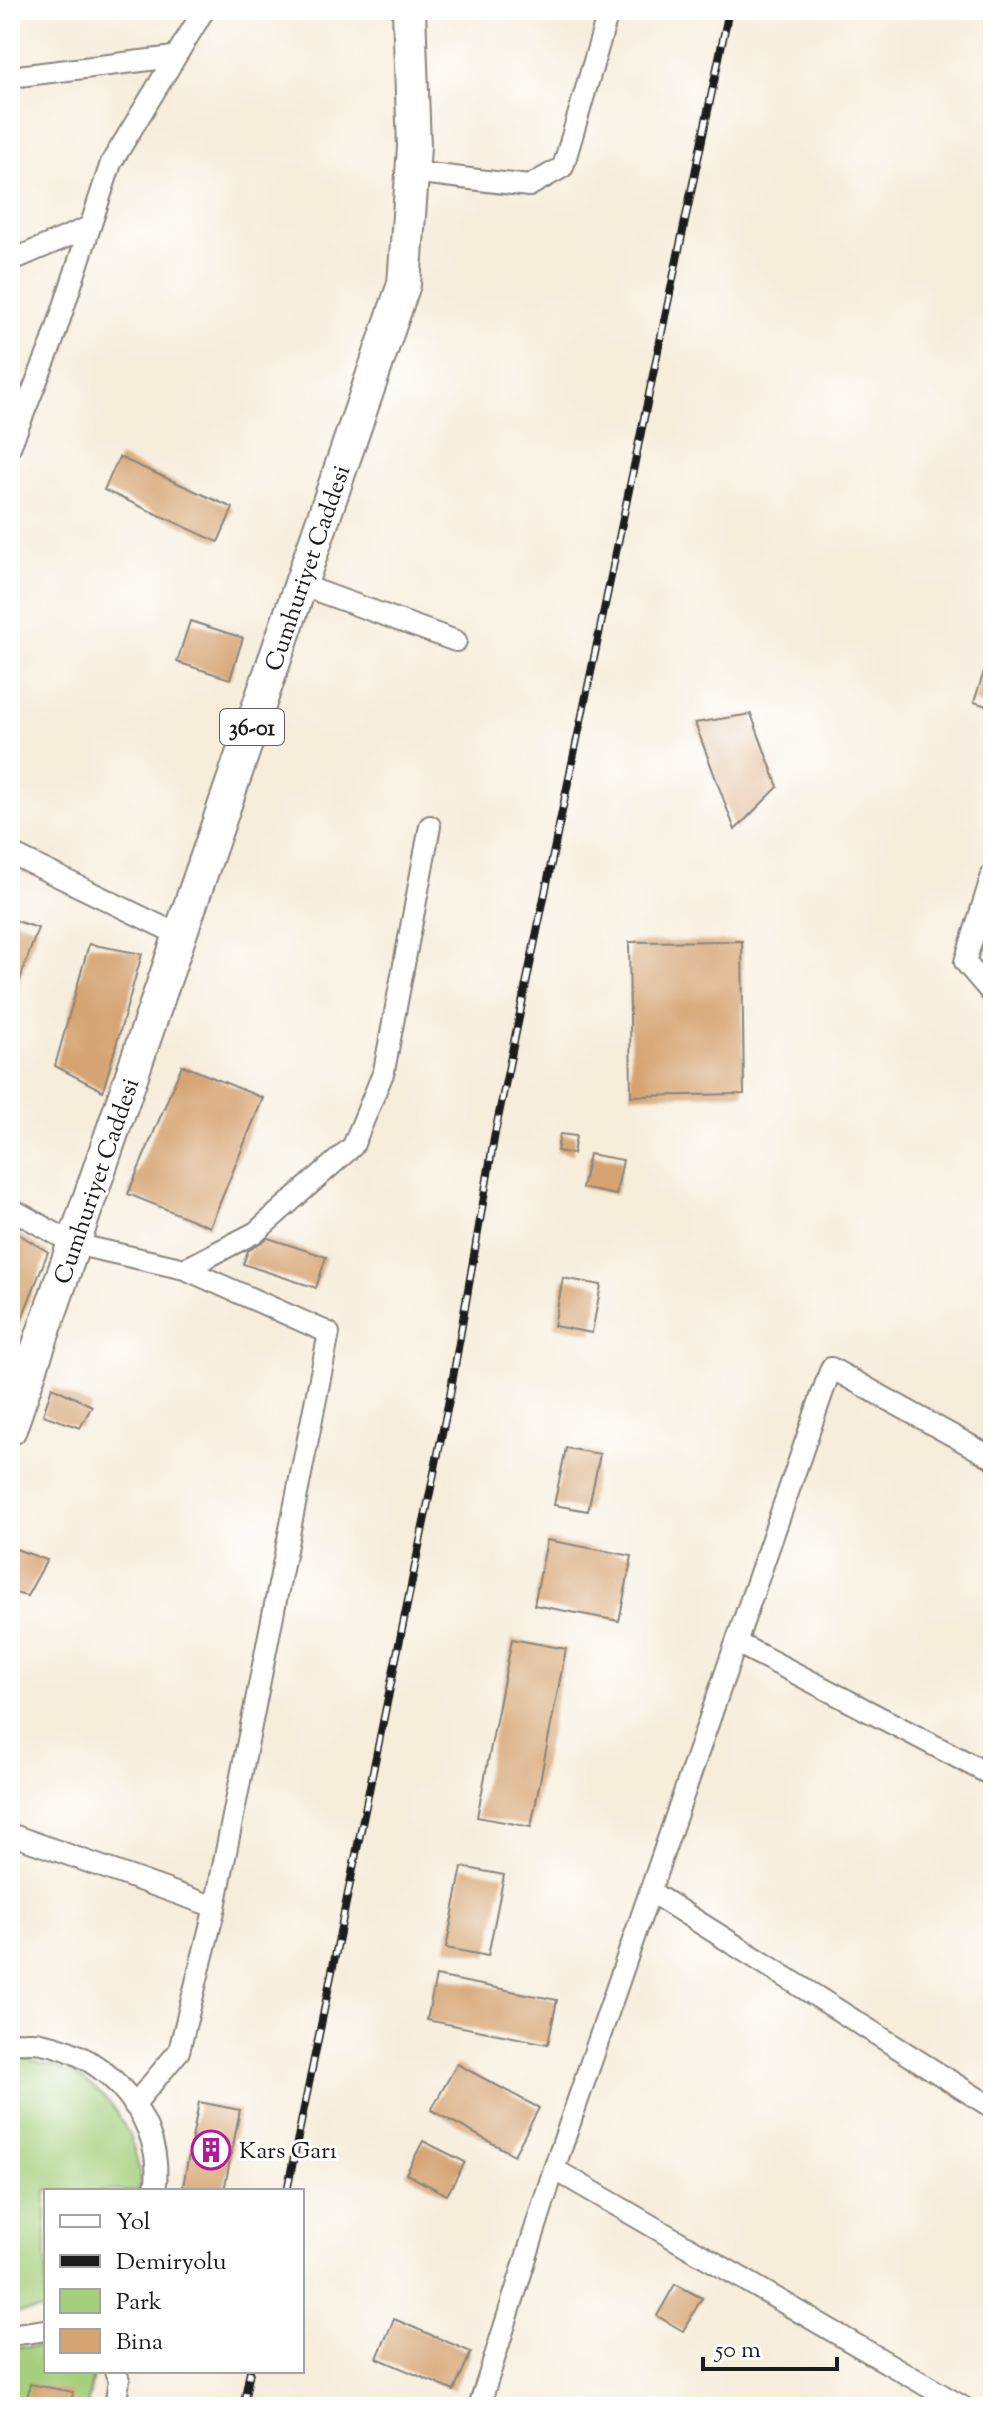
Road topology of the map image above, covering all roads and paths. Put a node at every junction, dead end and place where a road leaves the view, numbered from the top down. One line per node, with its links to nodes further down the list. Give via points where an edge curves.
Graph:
1 (204, 10): 4 (street)
2 (409, 10): 6 (main road, Cumhuriyet Caddesi / 36-01)
3 (609, 10): 6 (street, via 563,167 529,186)
4 (174, 57): 5 (street); 7 (street, via 111,163)
5 (10, 77)
6 (412, 172): 10 (main road, Cumhuriyet Caddesi / 36-01, via 404,284)
7 (87, 228): 8 (street); 9 (street, via 52,343)
8 (12, 254)
9 (10, 447)
10 (301, 585): 11 (street); 15 (main road, Cumhuriyet Caddesi / 36-01)
11 (456, 641)
12 (430, 826): 19 (street, via 384,1071 353,1146 256,1232)
13 (10, 853): 15 (street)
14 (993, 872): 16 (street, via 965,962)
15 (181, 936): 18 (main road, Cumhuriyet Caddesi / 36-01)
16 (993, 995)
17 (10, 1208): 18 (street)
18 (74, 1244): 19 (street); 20 (main road, Cumhuriyet Caddesi / 36-01)
19 (185, 1269): 26 (street, via 329,1333)
20 (10, 1429)
21 (993, 1458): 22 (street, via 831,1368)
22 (737, 1643): 23 (street); 25 (street)
23 (993, 1776)
24 (10, 1834): 26 (street)
25 (651, 1892): 29 (street); 30 (street)
26 (215, 1907): 28 (street, via 179,2051)
27 (10, 2042): 28 (street, via 41,2043 81,2055 121,2085)
28 (134, 2105): 31 (street, via 149,2127 158,2175)
29 (993, 2108)
30 (554, 2169): 36 (street); 37 (street)
31 (155, 2189)
32 (44, 2330): 33 (street)
33 (10, 2335)
34 (116, 2373): 35 (street)
35 (115, 2407)
36 (479, 2407)
37 (963, 2407)

